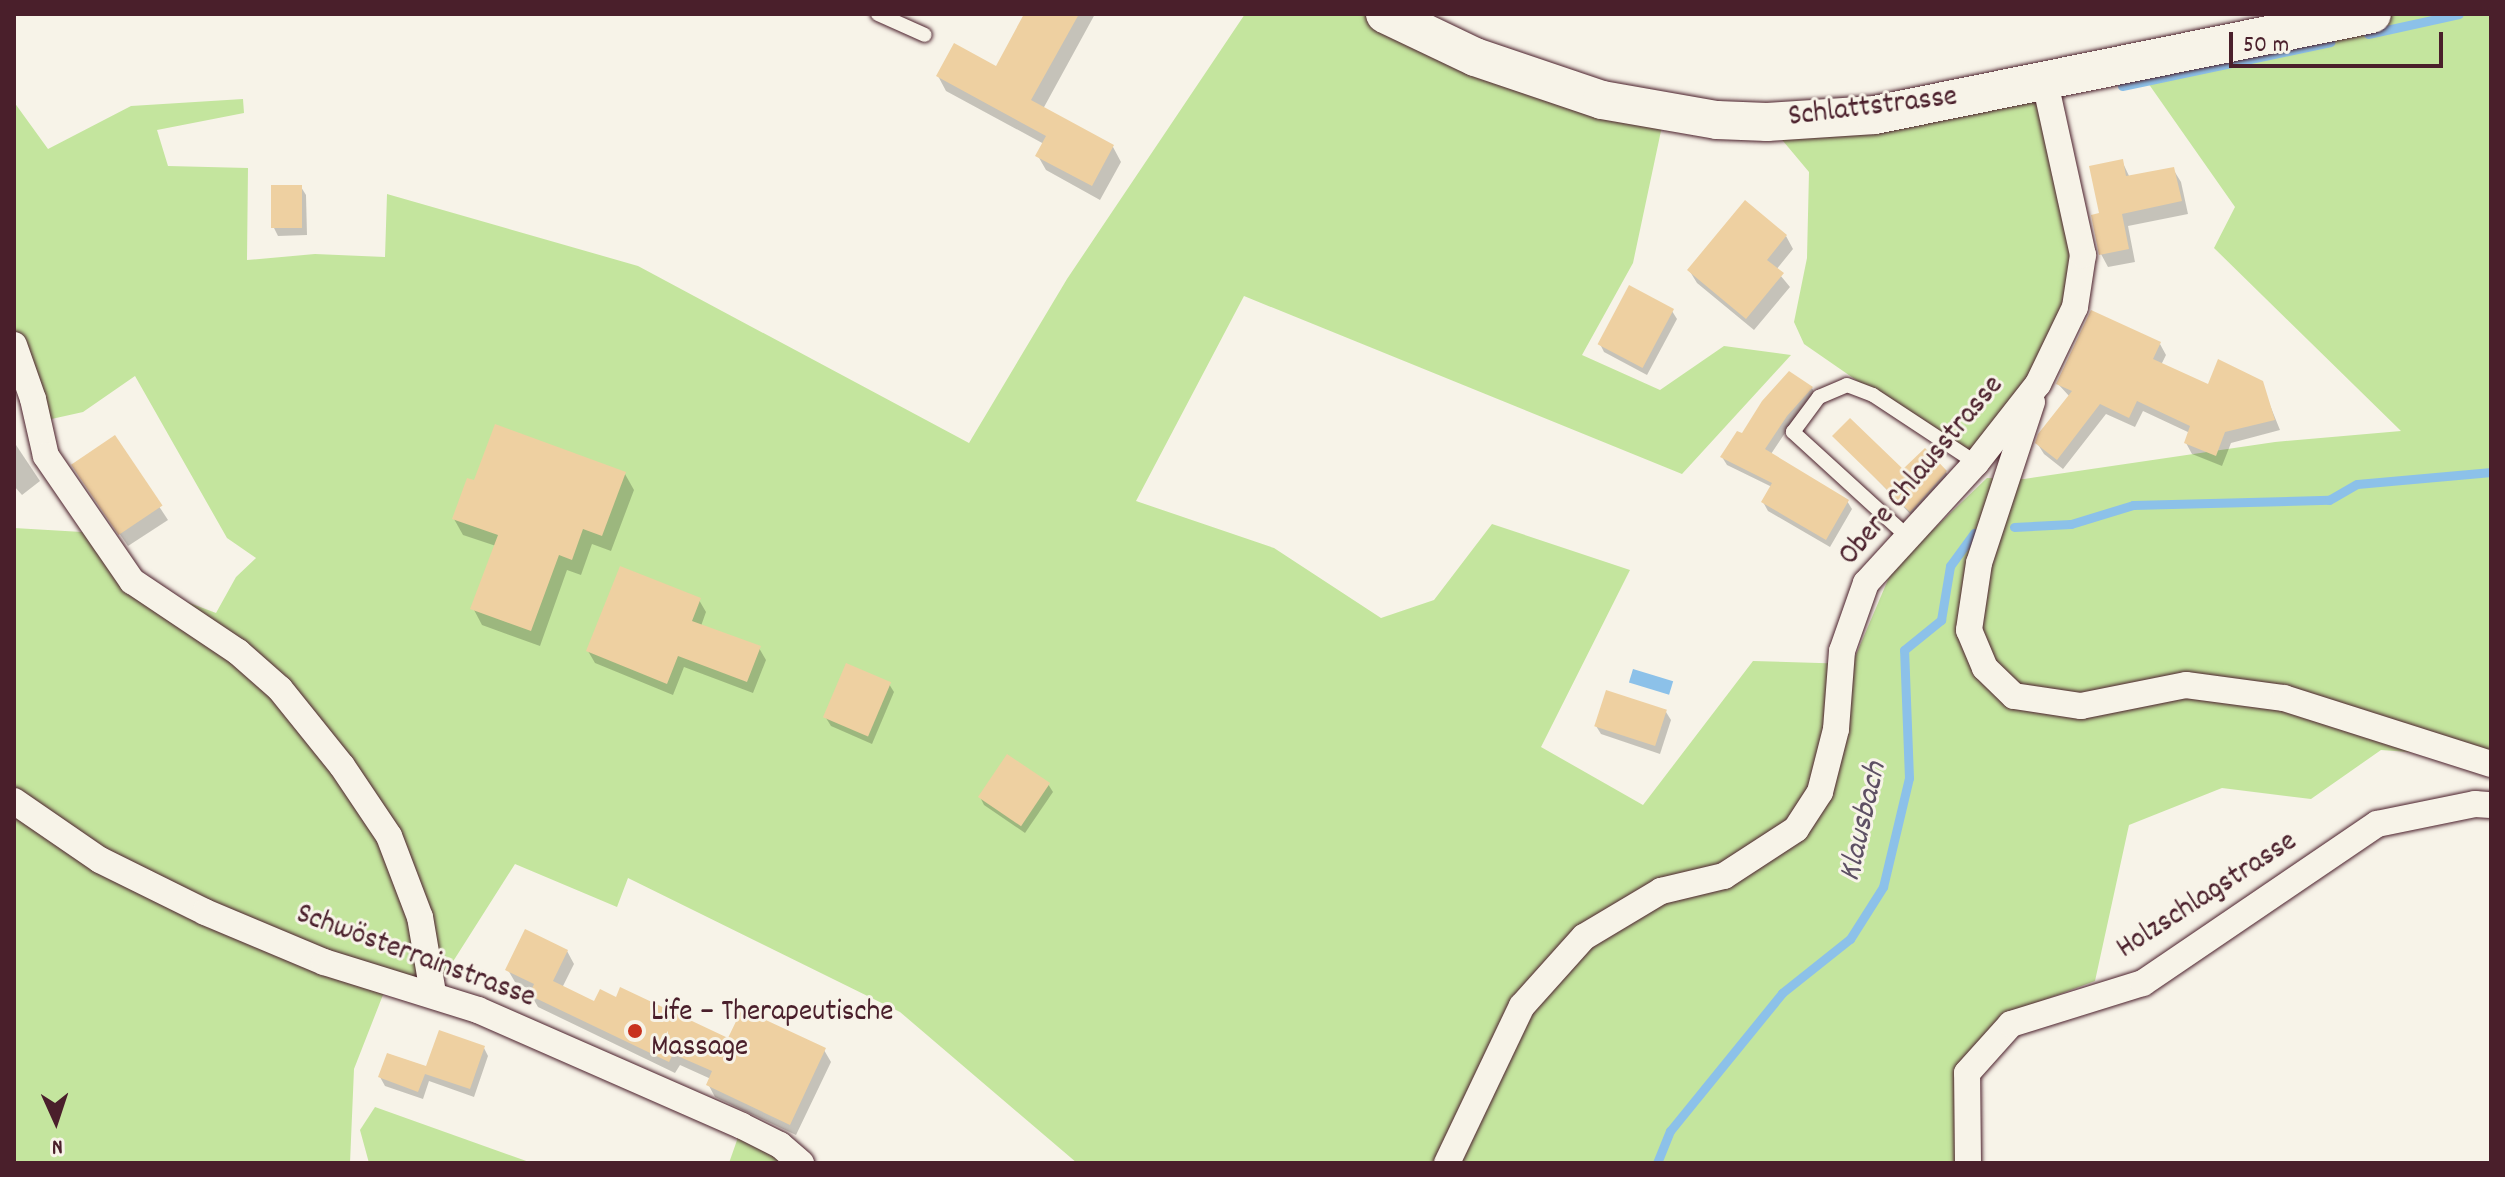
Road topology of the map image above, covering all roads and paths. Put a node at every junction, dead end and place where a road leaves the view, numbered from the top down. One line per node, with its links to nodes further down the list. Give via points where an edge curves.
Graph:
1 (878, 14): 4 (lane)
2 (1385, 14): 5 (street, Schlattstrasse, via 1475,57 1602,100 1717,120 1875,115)
3 (2372, 14): 5 (street, Schlattstrasse)
4 (925, 35)
5 (2045, 82): 7 (street, Obere Chlausstrasse, via 2083,255 2075,307)
6 (14, 345): 13 (street, via 46,456 132,581 238,652 280,689 389,836 420,917)
7 (2038, 384): 8 (street, Obere Chlausstrasse); 10 (street, via 1979,563 1969,630 1985,668 2014,696 2081,706 2186,685 2284,698)
8 (1976, 463): 9 (street, Obere Chlausstrasse); 9 (lane, via 1873,395 1847,385 1819,397 1793,432)
9 (1908, 537): 15 (street, Obere Chlausstrasse, via 1866,583 1842,651 1836,729 1820,792 1796,829 1724,876 1661,891 1584,937 1522,1006)
10 (2491, 764)
11 (14, 801): 13 (street, Schwösterrainstrasse, via 100,860 205,912 324,962)
12 (2491, 805): 16 (street, Holzschlagstrasse, via 2377,824 2143,983 2011,1024 1967,1073)
13 (433, 993): 14 (street, Schwösterrainstrasse, via 742,1126 780,1145)
14 (801, 1163)
15 (1447, 1163)
16 (1968, 1163)

